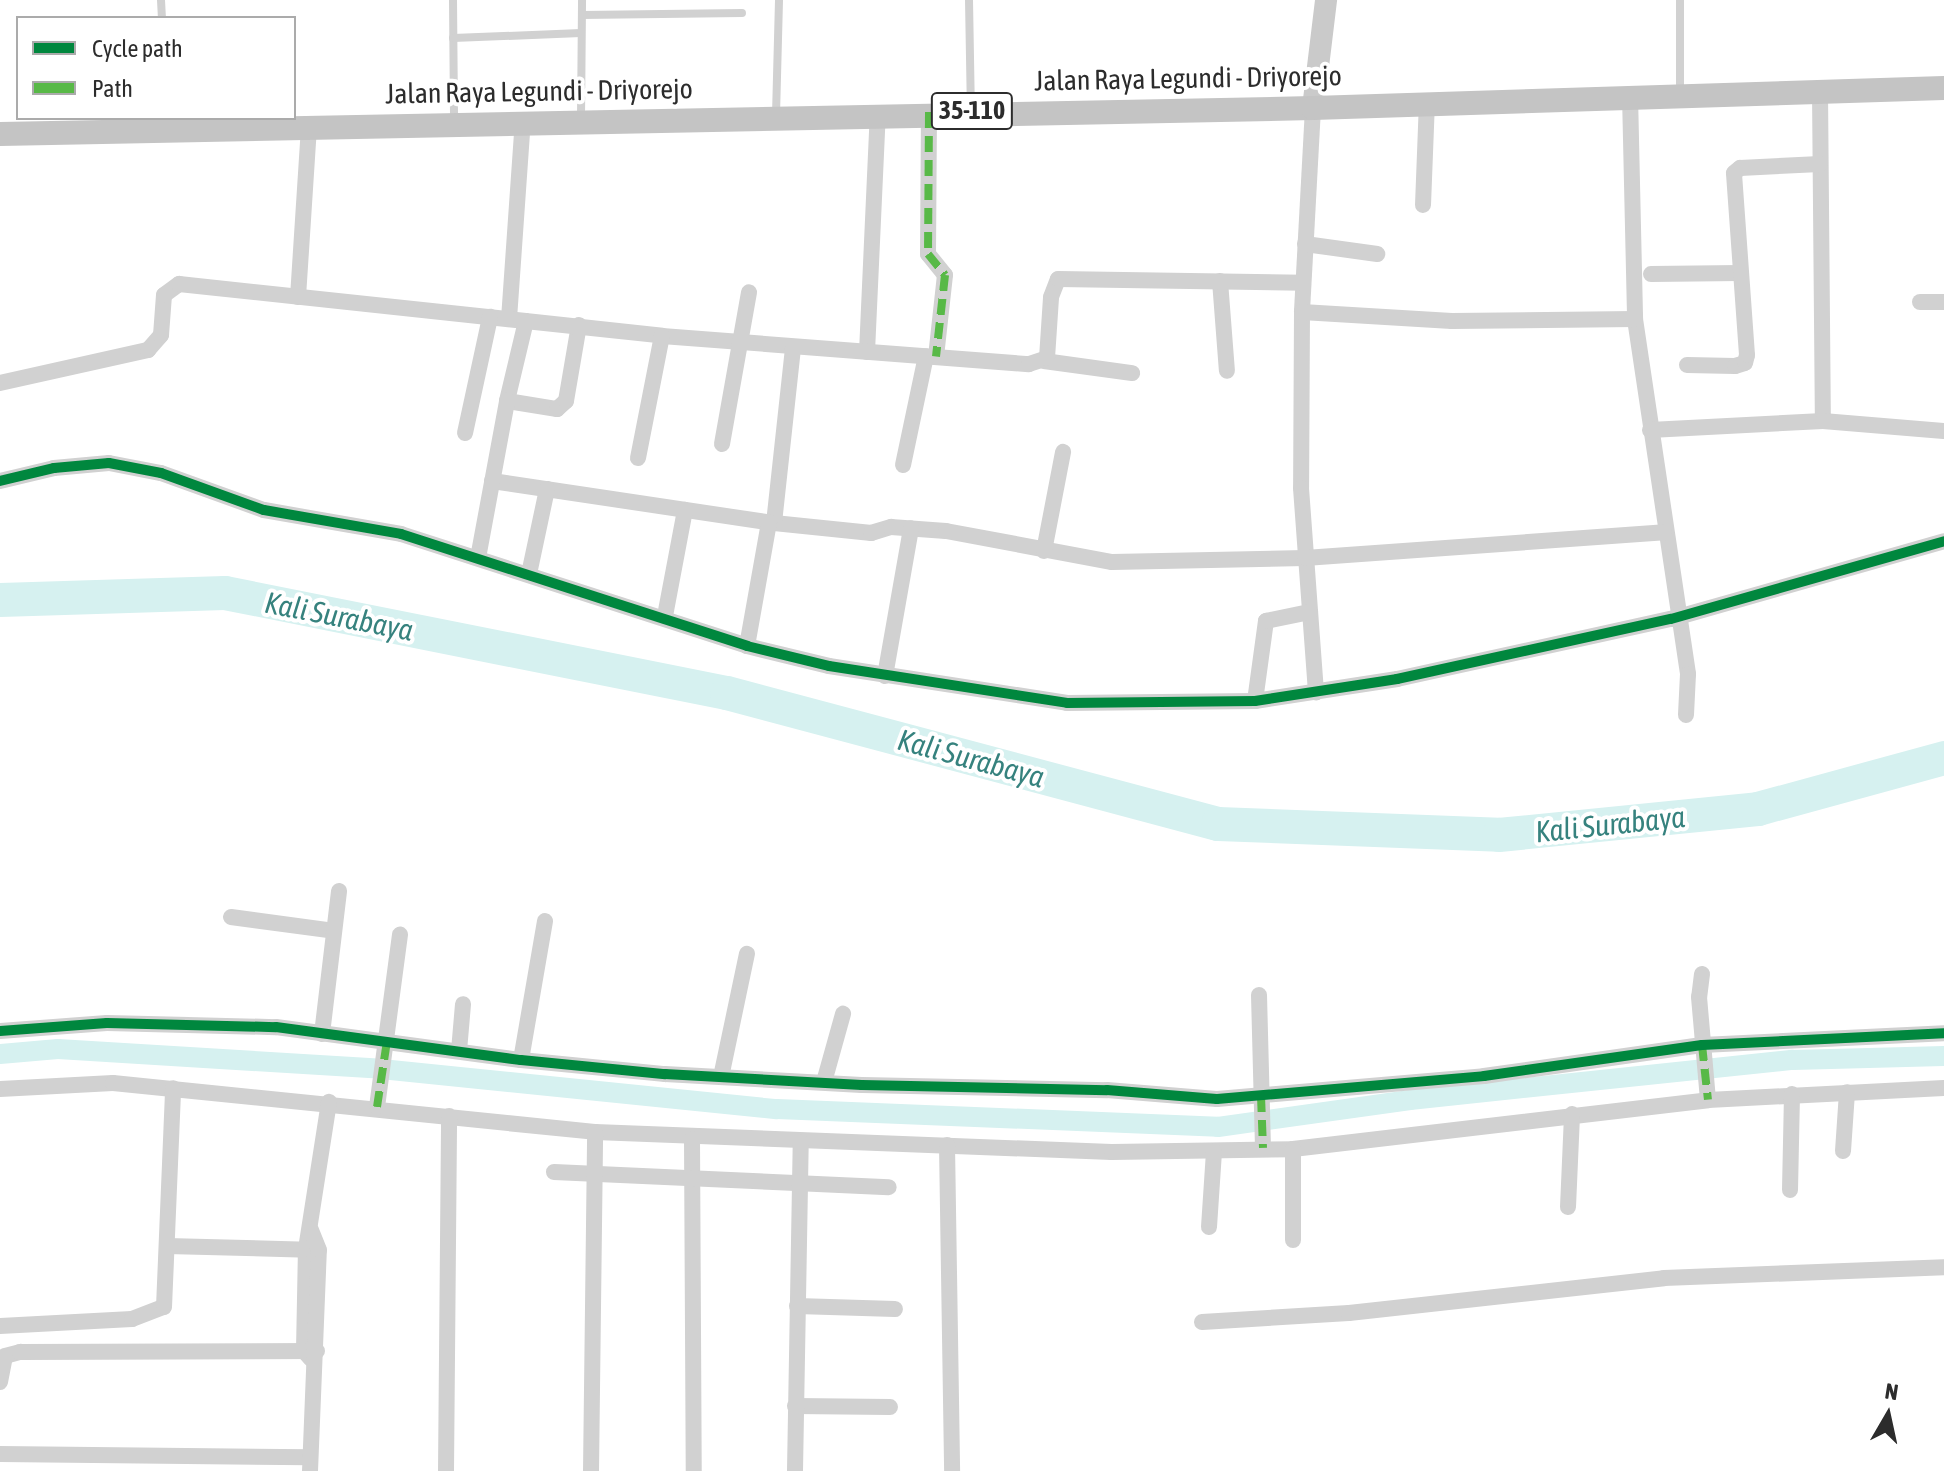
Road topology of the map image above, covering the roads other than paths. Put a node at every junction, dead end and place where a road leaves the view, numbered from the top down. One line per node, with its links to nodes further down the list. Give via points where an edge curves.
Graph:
1 (453, 0): 10 (lane)
2 (582, 0): 8 (lane)
3 (779, 0): 20 (lane)
4 (969, 0): 17 (lane)
5 (1326, 0): 16 (main road)
6 (1680, 0): 13 (lane)
7 (742, 13): 8 (lane)
8 (582, 15): 9 (lane)
9 (581, 33): 10 (lane); 21 (lane)
10 (453, 38): 23 (lane)
11 (1944, 88): 12 (main road, Jalan Raya Legundi - Driyorejo / 35-110)
12 (1820, 91): 13 (main road, Jalan Raya Legundi - Driyorejo / 35-110); 27 (street)
13 (1680, 94): 14 (main road, Jalan Raya Legundi - Driyorejo / 35-110)
14 (1630, 95): 15 (main road, Jalan Raya Legundi - Driyorejo / 35-110); 42 (street)
15 (1427, 102): 16 (main road, Jalan Raya Legundi - Driyorejo / 35-110); 28 (street)
16 (1313, 108): 17 (main road, Jalan Raya Legundi - Driyorejo / 35-110); 29 (street)
17 (971, 111): 18 (main road, Jalan Raya Legundi - Driyorejo / 35-110)
18 (929, 112): 19 (main road, Jalan Raya Legundi - Driyorejo / 35-110); 49 (street, via 928,254 945,275)
19 (878, 113): 20 (main road, Jalan Raya Legundi - Driyorejo / 35-110); 48 (street)
20 (776, 115): 21 (main road, Jalan Raya Legundi - Driyorejo / 35-110)
21 (581, 119): 22 (main road, Jalan Raya Legundi - Driyorejo / 35-110)
22 (523, 121): 23 (main road, Jalan Raya Legundi - Driyorejo / 35-110); 43 (street)
23 (454, 122): 25 (main road, Jalan Raya Legundi - Driyorejo / 35-110)
24 (168, 124): 25 (main road, Jalan Raya Legundi - Driyorejo / 35-110); 26 (main road, Jalan Raya Legundi - Driyorejo / 35-110)
25 (309, 128): 36 (street)
26 (0, 134)
27 (1820, 164): 31 (street, via 1740,168 1734,173); 56 (street)
28 (1423, 205)
29 (1305, 244): 30 (street); 34 (street)
30 (1377, 254)
31 (1740, 273): 32 (street); 51 (street, via 1745,363)
32 (1651, 274)
33 (1220, 281): 34 (street); 50 (street, via 1058,279); 52 (street)
34 (1303, 283): 40 (street)
35 (749, 292): 46 (street)
36 (298, 297): 41 (street); 54 (street, via 179,284 164,295 161,335 148,350)
37 (1920, 302): 38 (street)
38 (1944, 302): 39 (street)
39 (1944, 310)
40 (1302, 312): 42 (street, via 1452,321); 74 (street)
41 (490, 317): 43 (street); 59 (street)
42 (1635, 319): 57 (street)
43 (518, 320): 44 (street); 55 (street)
44 (579, 325): 45 (street); 55 (street, via 562,408)
45 (662, 336): 46 (street); 62 (street)
46 (743, 343): 47 (street); 60 (street)
47 (793, 348): 48 (street); 68 (street)
48 (867, 352): 49 (street)
49 (931, 356): 50 (street); 63 (street)
50 (1044, 361): 53 (street)
51 (1687, 365)
52 (1227, 371)
53 (1132, 373)
54 (0, 383)
55 (507, 401): 65 (street)
56 (1823, 421): 57 (street); 58 (street)
57 (1650, 430): 70 (street)
58 (1944, 431)
59 (465, 433)
60 (722, 444)
61 (1063, 452): 72 (street)
62 (638, 458)
63 (903, 465)
64 (0, 481): 73 (street, via 54,468 109,463 161,473 264,510 401,534)
65 (492, 481): 66 (street); 73 (street)
66 (547, 489): 67 (street); 75 (street)
67 (685, 510): 68 (street); 77 (street)
68 (771, 522): 69 (street, via 871,533); 79 (street)
69 (911, 528): 72 (street); 80 (street)
70 (1664, 532): 74 (street); 78 (street)
71 (1944, 541): 78 (street)
72 (1044, 551): 74 (street, via 1112,562)
73 (478, 558): 75 (street)
74 (1305, 558): 76 (street)
75 (529, 574): 77 (street)
76 (1310, 612): 81 (street); 82 (street, via 1266,621)
77 (665, 616): 79 (street)
78 (1676, 618): 81 (street); 83 (street, via 1688,674)
79 (747, 646): 80 (street)
80 (885, 676): 82 (street, via 1067,703)
81 (1316, 692): 82 (street)
82 (1255, 701)
83 (1686, 715)
84 (339, 891): 87 (street)
85 (231, 917): 87 (street)
86 (545, 921): 100 (street)
87 (334, 931): 96 (street)
88 (400, 935): 97 (street)
89 (747, 954): 101 (street)
90 (1702, 974): 98 (street)
91 (1259, 995): 108 (street)
92 (463, 1004): 99 (street)
93 (843, 1014): 102 (street)
94 (0, 1031): 96 (street, via 107,1023 276,1027)
95 (1944, 1033): 98 (street)
96 (322, 1034): 97 (street)
97 (387, 1044): 99 (street); 111 (street)
98 (1702, 1048): 108 (street); 109 (street)
99 (459, 1051): 100 (street)
100 (521, 1060): 101 (street)
101 (721, 1077): 102 (street)
102 (824, 1082): 108 (street)
103 (173, 1088): 105 (street, via 113,1083); 110 (street); 131 (street)
104 (1944, 1088): 106 (street)
105 (0, 1089)
106 (1847, 1092): 107 (street); 121 (street)
107 (1792, 1094): 109 (street); 127 (street)
108 (1261, 1100): 117 (street)
109 (1708, 1100): 112 (street)
110 (329, 1102): 111 (street); 132 (street, via 311,1230)
111 (385, 1104): 113 (street)
112 (1572, 1114): 119 (street); 128 (street)
113 (449, 1116): 114 (street); 144 (street)
114 (595, 1132): 115 (street); 123 (street)
115 (692, 1139): 116 (street); 124 (street)
116 (801, 1142): 118 (street); 125 (street)
117 (1263, 1142): 119 (street); 120 (street)
118 (947, 1145): 120 (street); 148 (street)
119 (1293, 1149): 130 (street)
120 (1214, 1151): 129 (street)
121 (1843, 1151)
122 (554, 1172): 123 (street)
123 (594, 1175): 124 (street); 145 (street)
124 (692, 1178): 125 (street); 146 (street)
125 (800, 1182): 126 (street); 134 (street)
126 (889, 1187)
127 (1790, 1190)
128 (1568, 1207)
129 (1209, 1227)
130 (1293, 1240)
131 (167, 1246): 132 (street); 137 (street, via 165,1300 159,1313)
132 (313, 1249): 138 (street)
133 (1944, 1267): 136 (street, via 1664,1278 1364,1312)
134 (797, 1306): 135 (street); 140 (street)
135 (895, 1309)
136 (1202, 1322)
137 (0, 1326)
138 (311, 1354): 139 (street, via 20,1352 5,1356); 143 (street)
139 (0, 1382)
140 (795, 1406): 141 (street); 147 (street)
141 (890, 1407)
142 (0, 1454): 143 (street)
143 (310, 1464)
144 (446, 1471)
145 (591, 1471)
146 (694, 1471)
147 (795, 1471)
148 (952, 1471)

